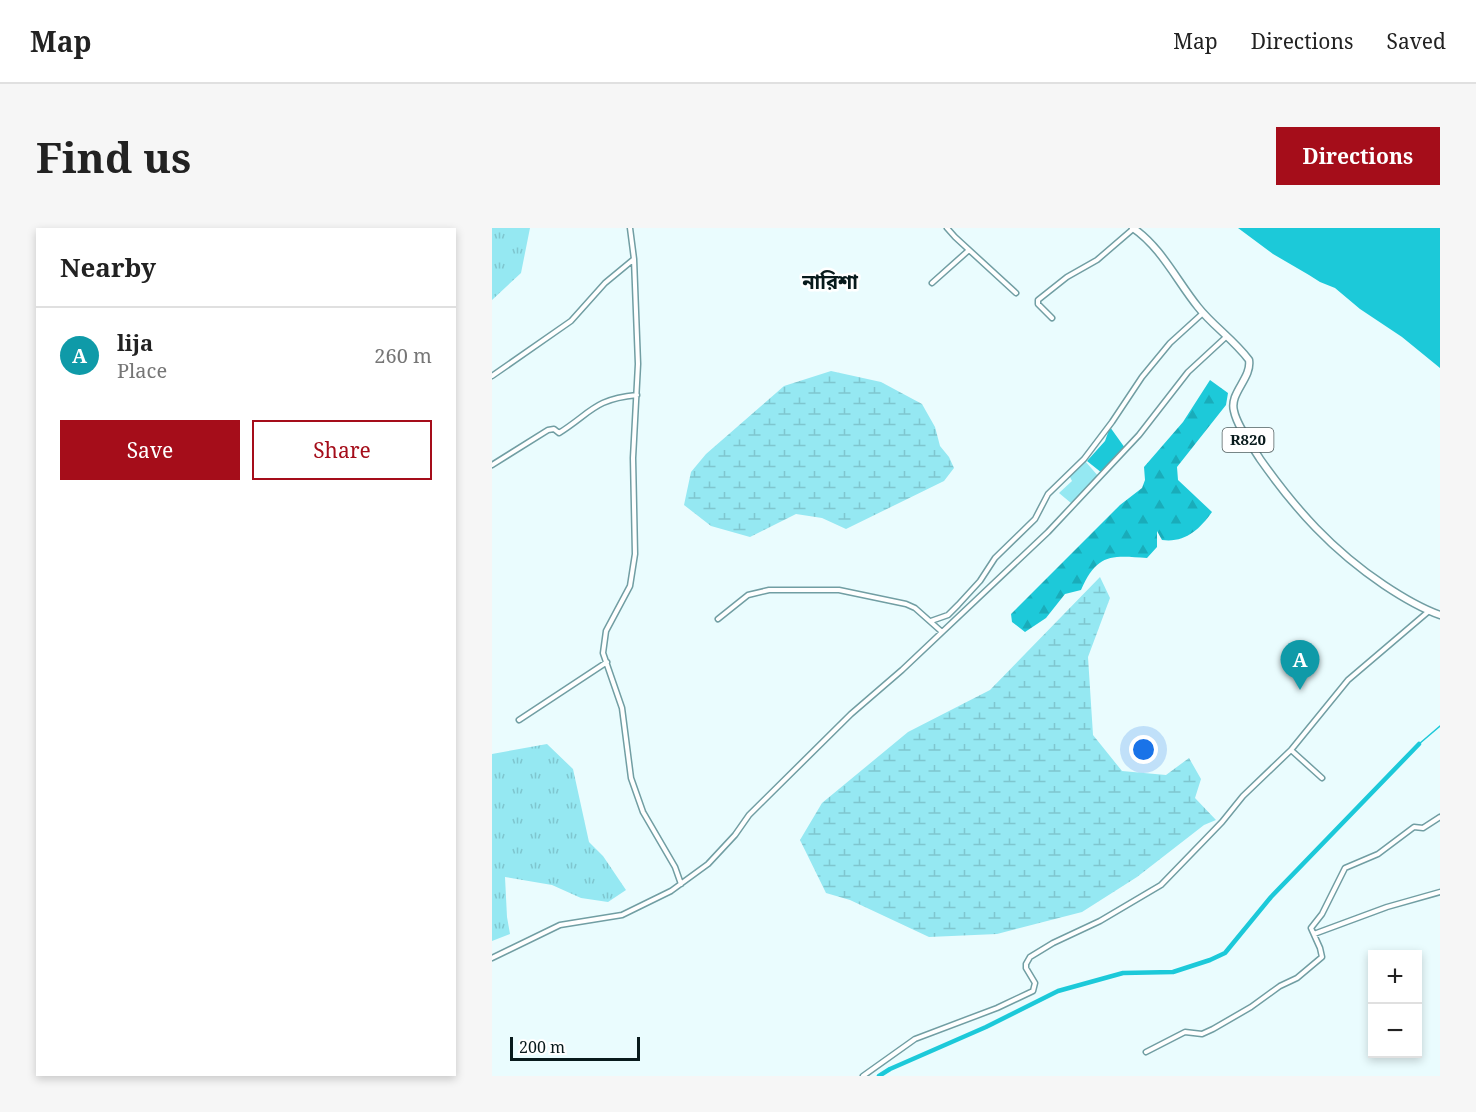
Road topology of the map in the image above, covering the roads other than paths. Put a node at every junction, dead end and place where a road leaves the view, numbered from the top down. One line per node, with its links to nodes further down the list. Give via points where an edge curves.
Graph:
1 (630, 228): 5 (street)
2 (947, 228): 4 (street)
3 (1133, 228): 8 (main road, R820, via 1161,255); 9 (street, via 1097,260 1038,300)
4 (969, 250): 6 (street); 7 (street)
5 (634, 259): 11 (street, via 605,283 571,321); 12 (street)
6 (932, 283)
7 (1016, 293)
8 (1203, 313): 10 (main road, R820); 17 (street, via 1142,376 1084,459 1048,494 1035,519 995,558 980,581 948,615)
9 (1052, 318)
10 (1228, 335): 14 (main road, R820, via 1250,366 1234,402 1234,412 1250,444 1292,503 1351,561); 18 (street, via 1188,372 1139,435 1048,532)
11 (492, 376)
12 (637, 395): 13 (street, via 615,397 596,405 559,433 549,430); 19 (street, via 633,458 635,554 630,586 606,631 603,653)
13 (492, 465)
14 (1429, 611): 15 (main road, R820); 21 (street, via 1348,680)
15 (1439, 613)
16 (718, 619): 17 (street, via 748,595 839,590 906,604)
17 (931, 621): 18 (street)
18 (942, 632): 24 (street, via 851,714 749,815 708,864)
19 (607, 662): 20 (street); 24 (street, via 622,708 631,778 643,812)
20 (519, 720)
21 (1291, 750): 22 (street); 29 (street, via 1161,885 1030,957 1026,968 1035,984 1033,991 915,1038)
22 (1322, 778)
23 (1440, 818): 26 (street, via 1423,828 1414,827 1378,854 1345,868 1311,928)
24 (681, 884): 27 (street, via 622,915 560,925)
25 (1440, 892): 26 (street)
26 (1314, 934): 28 (street, via 1322,957 1297,978 1213,1029 1202,1034 1185,1032)
27 (492, 958)
28 (1146, 1052)
29 (863, 1076)

